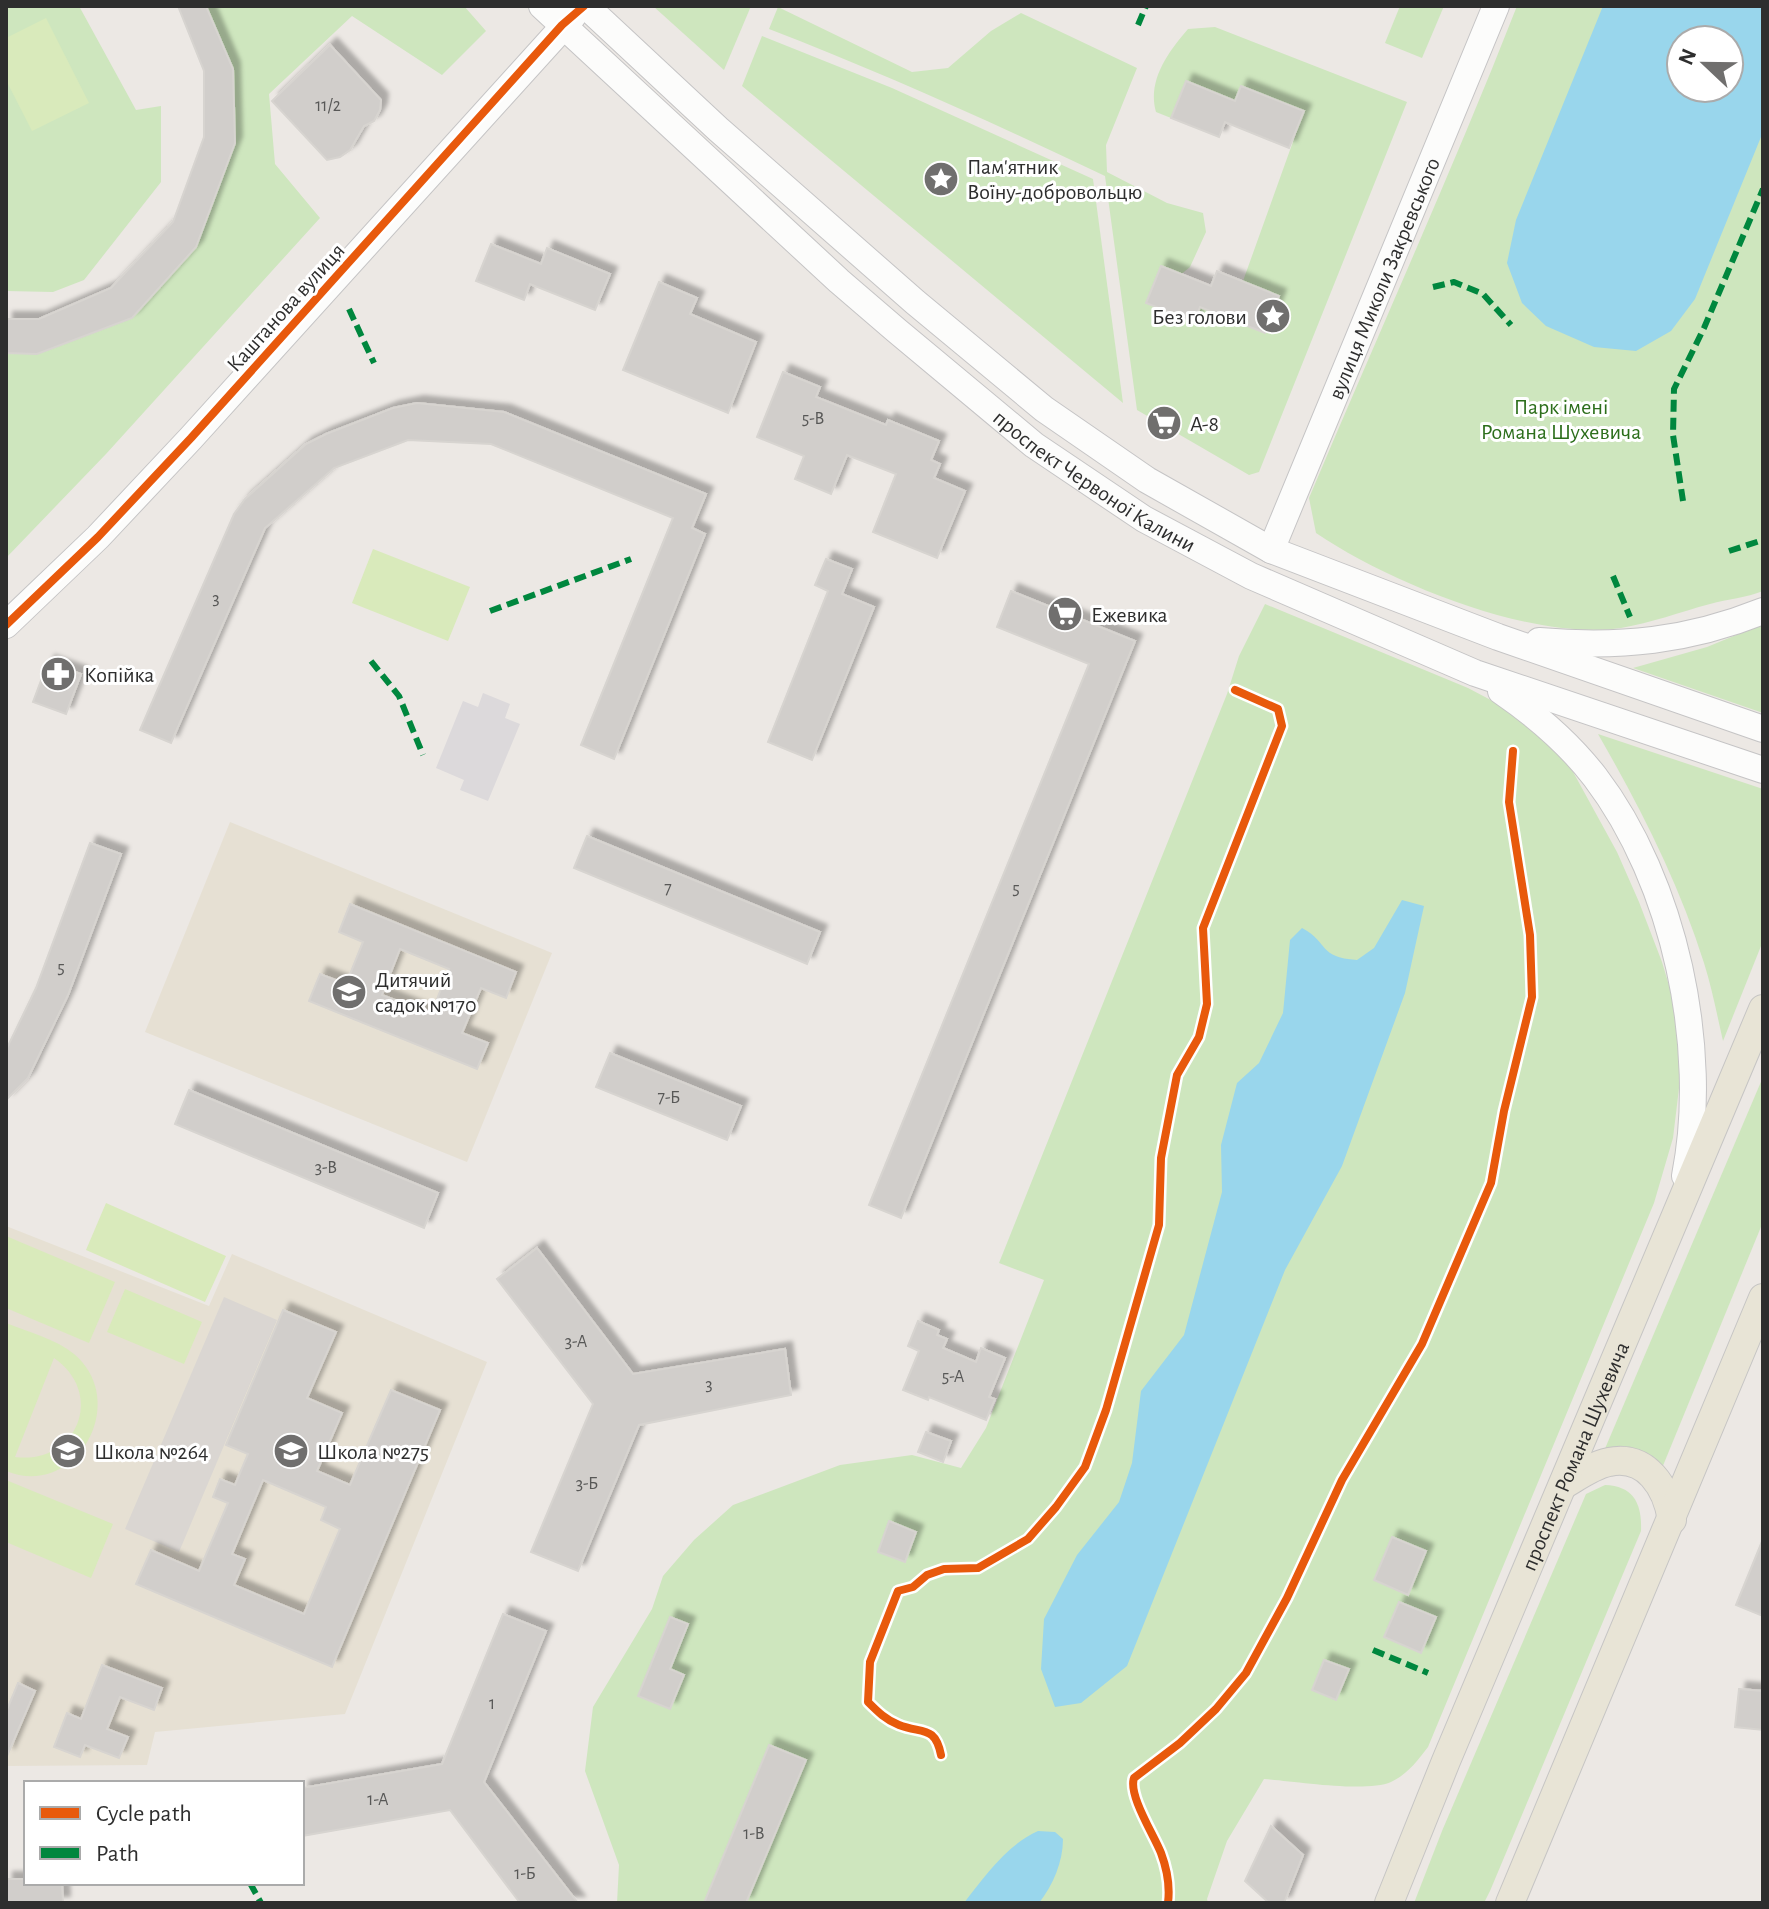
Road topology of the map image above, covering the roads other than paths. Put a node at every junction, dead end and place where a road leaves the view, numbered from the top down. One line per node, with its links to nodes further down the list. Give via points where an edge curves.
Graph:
1 (542, 6): 4 (main road, проспект Червоної Калини)
2 (585, 6): 4 (main road, Каштанова вулиця); 5 (main road, проспект Червоної Калини, via 868,262 1044,409 1147,480)
3 (1496, 6): 5 (main road, вулиця Миколи Закревського)
4 (562, 25): 7 (main road, Каштанова вулиця, via 191,438); 9 (main road, проспект Червоної Калини, via 839,281 1034,445 1144,519 1216,558)
5 (1271, 550): 8 (main road, проспект Червоної Калини)
6 (1763, 611): 8 (main road, via 1656,641 1567,644)
7 (6, 625)
8 (1498, 637): 10 (main road, проспект Червоної Калини)
9 (1475, 673): 11 (main road, проспект Червоної Калини); 13 (main road, via 1532,713 1595,778 1662,903 1692,1042 1693,1139)
10 (1763, 729)
11 (1763, 770)
12 (1763, 1009): 13 (main road, проспект Романа Шухевича)
13 (1679, 1212): 15 (main road, проспект Романа Шухевича)
14 (1763, 1298): 16 (main road)
15 (1563, 1485): 16 (main road, via 1610,1462 1641,1465 1662,1486); 17 (main road, проспект Романа Шухевича)
16 (1672, 1520): 18 (main road)
17 (1389, 1903)
18 (1510, 1903)

